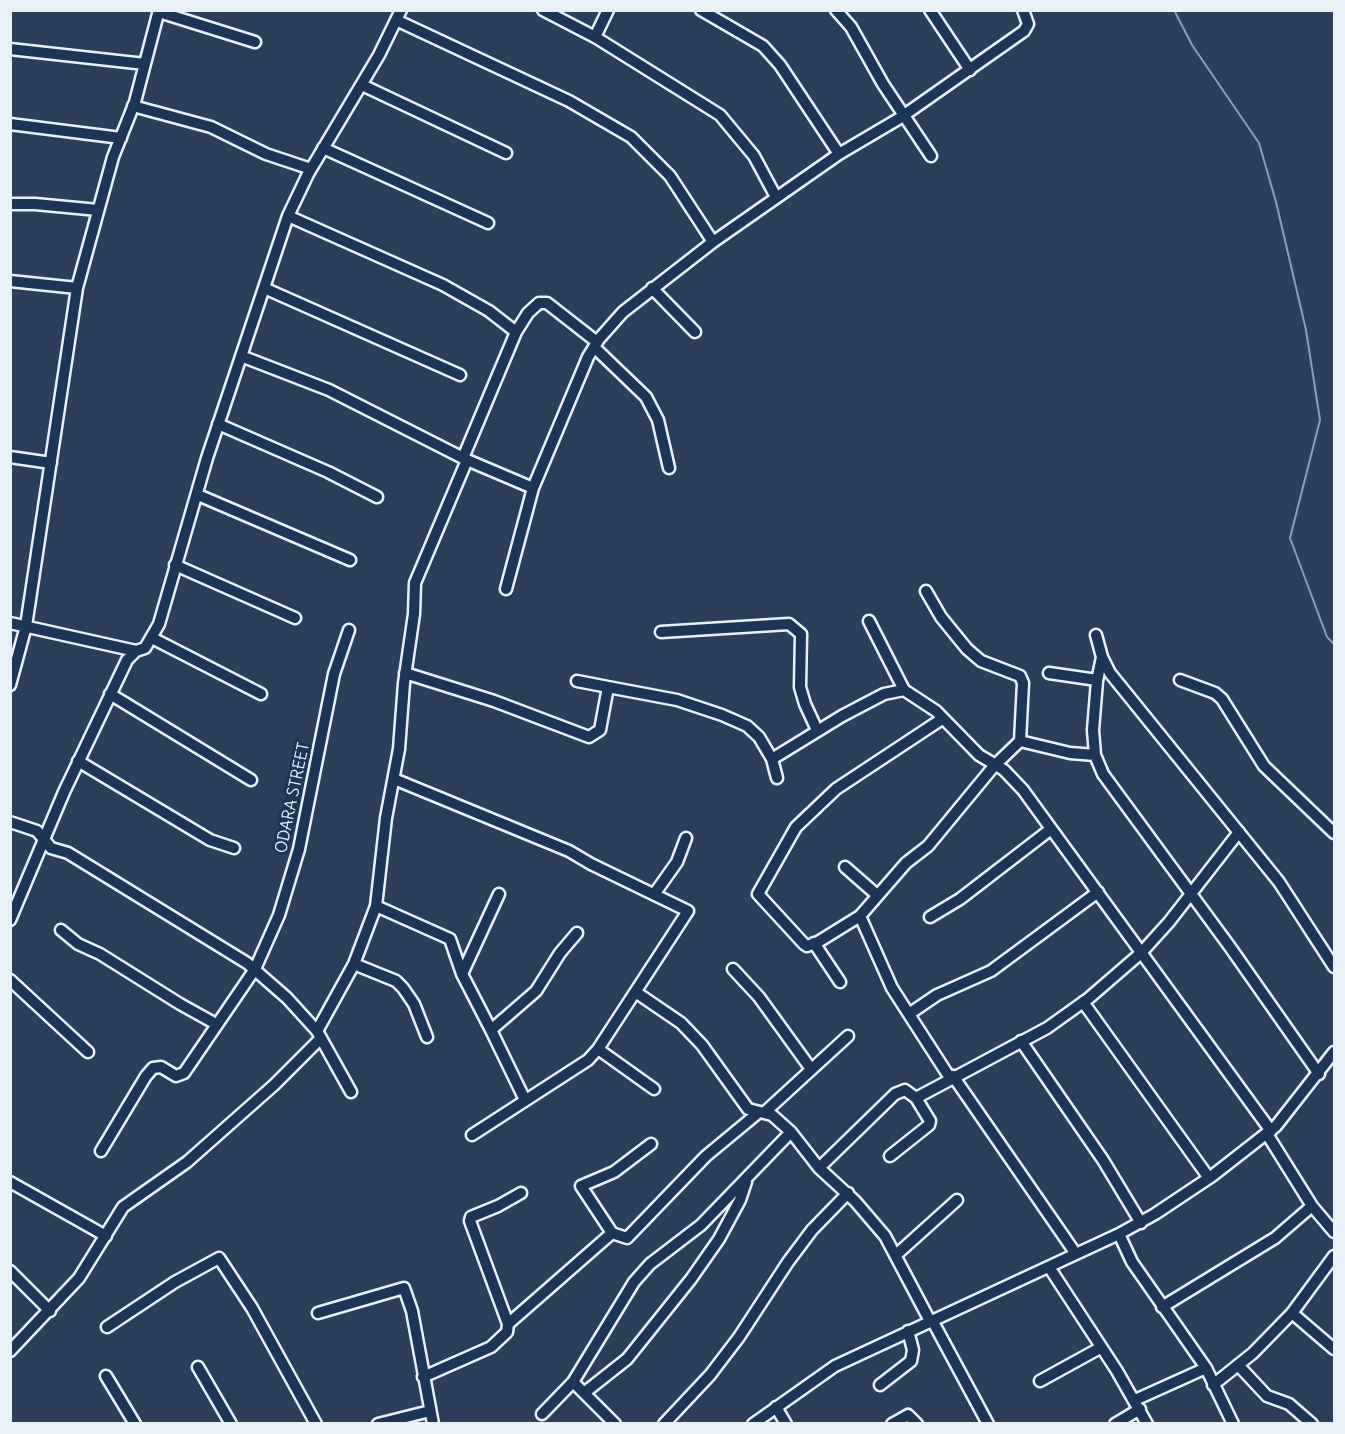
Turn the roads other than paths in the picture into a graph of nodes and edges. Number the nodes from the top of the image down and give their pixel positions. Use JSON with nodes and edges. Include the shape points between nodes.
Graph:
{"nodes":[{"id":1,"x":543,"y":10,"type":"edge"},
{"id":2,"x":608,"y":10,"type":"edge"},
{"id":3,"x":701,"y":10,"type":"edge"},
{"id":4,"x":836,"y":10,"type":"edge"},
{"id":5,"x":930,"y":10,"type":"edge"},
{"id":6,"x":1023,"y":10,"type":"edge"},
{"id":7,"x":159,"y":11,"type":"edge"},
{"id":8,"x":399,"y":15,"type":"edge"},
{"id":9,"x":595,"y":37,"type":"junction"},
{"id":10,"x":255,"y":42,"type":"dead end"},
{"id":11,"x":10,"y":49,"type":"edge"},
{"id":12,"x":145,"y":64,"type":"junction"},
{"id":13,"x":970,"y":70,"type":"junction"},
{"id":14,"x":362,"y":86,"type":"junction"},
{"id":15,"x":134,"y":106,"type":"junction"},
{"id":16,"x":903,"y":116,"type":"junction"},
{"id":17,"x":10,"y":124,"type":"edge"},
{"id":18,"x":121,"y":138,"type":"junction"},
{"id":19,"x":323,"y":148,"type":"junction"},
{"id":20,"x":506,"y":153,"type":"dead end"},
{"id":21,"x":839,"y":154,"type":"junction"},
{"id":22,"x":931,"y":156,"type":"dead end"},
{"id":23,"x":310,"y":169,"type":"junction"},
{"id":24,"x":776,"y":197,"type":"junction"},
{"id":25,"x":10,"y":204,"type":"edge"},
{"id":26,"x":98,"y":210,"type":"junction"},
{"id":27,"x":288,"y":216,"type":"junction"},
{"id":28,"x":488,"y":223,"type":"dead end"},
{"id":29,"x":713,"y":242,"type":"junction"},
{"id":30,"x":10,"y":281,"type":"edge"},
{"id":31,"x":77,"y":288,"type":"junction"},
{"id":32,"x":264,"y":288,"type":"junction"},
{"id":33,"x":652,"y":288,"type":"junction"},
{"id":34,"x":516,"y":332,"type":"junction"},
{"id":35,"x":694,"y":332,"type":"dead end"},
{"id":36,"x":596,"y":344,"type":"junction"},
{"id":37,"x":241,"y":356,"type":"junction"},
{"id":38,"x":460,"y":375,"type":"dead end"},
{"id":39,"x":218,"y":424,"type":"junction"},
{"id":40,"x":10,"y":457,"type":"edge"},
{"id":41,"x":465,"y":459,"type":"junction"},
{"id":42,"x":51,"y":463,"type":"junction"},
{"id":43,"x":669,"y":468,"type":"dead end"},
{"id":44,"x":533,"y":488,"type":"junction"},
{"id":45,"x":198,"y":495,"type":"junction"},
{"id":46,"x":377,"y":497,"type":"dead end"},
{"id":47,"x":350,"y":560,"type":"dead end"},
{"id":48,"x":175,"y":565,"type":"junction"},
{"id":49,"x":506,"y":589,"type":"dead end"},
{"id":50,"x":927,"y":591,"type":"dead end"},
{"id":51,"x":295,"y":618,"type":"dead end"},
{"id":52,"x":869,"y":621,"type":"dead end"},
{"id":53,"x":10,"y":623,"type":"edge"},
{"id":54,"x":26,"y":626,"type":"junction"},
{"id":55,"x":349,"y":630,"type":"dead end"},
{"id":56,"x":661,"y":633,"type":"dead end"},
{"id":57,"x":1096,"y":635,"type":"dead end"},
{"id":58,"x":152,"y":638,"type":"junction"},
{"id":59,"x":136,"y":651,"type":"junction"},
{"id":60,"x":1102,"y":657,"type":"junction"},
{"id":61,"x":405,"y":673,"type":"junction"},
{"id":62,"x":1049,"y":673,"type":"dead end"},
{"id":63,"x":1097,"y":680,"type":"junction"},
{"id":64,"x":1180,"y":680,"type":"dead end"},
{"id":65,"x":577,"y":681,"type":"dead end"},
{"id":66,"x":10,"y":685,"type":"edge"},
{"id":67,"x":608,"y":687,"type":"junction"},
{"id":68,"x":904,"y":690,"type":"junction"},
{"id":69,"x":110,"y":694,"type":"junction"},
{"id":70,"x":261,"y":694,"type":"dead end"},
{"id":71,"x":942,"y":719,"type":"junction"},
{"id":72,"x":817,"y":730,"type":"junction"},
{"id":73,"x":1020,"y":741,"type":"junction"},
{"id":74,"x":1095,"y":755,"type":"junction"},
{"id":75,"x":772,"y":759,"type":"junction"},
{"id":76,"x":78,"y":761,"type":"junction"},
{"id":77,"x":994,"y":766,"type":"junction"},
{"id":78,"x":777,"y":778,"type":"dead end"},
{"id":79,"x":394,"y":779,"type":"junction"},
{"id":80,"x":251,"y":780,"type":"dead end"},
{"id":81,"x":10,"y":822,"type":"edge"},
{"id":82,"x":1051,"y":829,"type":"junction"},
{"id":83,"x":1239,"y":832,"type":"junction"},
{"id":84,"x":1335,"y":833,"type":"edge"},
{"id":85,"x":686,"y":838,"type":"dead end"},
{"id":86,"x":45,"y":839,"type":"junction"},
{"id":87,"x":234,"y":848,"type":"dead end"},
{"id":88,"x":845,"y":867,"type":"dead end"},
{"id":89,"x":1098,"y":892,"type":"junction"},
{"id":90,"x":655,"y":893,"type":"junction"},
{"id":91,"x":1191,"y":893,"type":"junction"},
{"id":92,"x":499,"y":894,"type":"dead end"},
{"id":93,"x":877,"y":895,"type":"junction"},
{"id":94,"x":376,"y":906,"type":"junction"},
{"id":95,"x":860,"y":916,"type":"junction"},
{"id":96,"x":930,"y":917,"type":"dead end"},
{"id":97,"x":10,"y":920,"type":"edge"},
{"id":98,"x":61,"y":930,"type":"dead end"},
{"id":99,"x":577,"y":933,"type":"dead end"},
{"id":100,"x":814,"y":944,"type":"junction"},
{"id":101,"x":1141,"y":953,"type":"junction"},
{"id":102,"x":354,"y":963,"type":"junction"},
{"id":103,"x":1335,"y":967,"type":"edge"},
{"id":104,"x":255,"y":969,"type":"junction"},
{"id":105,"x":733,"y":969,"type":"dead end"},
{"id":106,"x":462,"y":974,"type":"junction"},
{"id":107,"x":10,"y":980,"type":"edge"},
{"id":108,"x":840,"y":982,"type":"dead end"},
{"id":109,"x":637,"y":993,"type":"junction"},
{"id":110,"x":1083,"y":1002,"type":"junction"},
{"id":111,"x":909,"y":1014,"type":"junction"},
{"id":112,"x":216,"y":1024,"type":"junction"},
{"id":113,"x":491,"y":1030,"type":"junction"},
{"id":114,"x":319,"y":1035,"type":"junction"},
{"id":115,"x":427,"y":1036,"type":"dead end"},
{"id":116,"x":848,"y":1036,"type":"dead end"},
{"id":117,"x":1021,"y":1041,"type":"junction"},
{"id":118,"x":598,"y":1049,"type":"junction"},
{"id":119,"x":88,"y":1052,"type":"dead end"},
{"id":120,"x":1335,"y":1052,"type":"edge"},
{"id":121,"x":811,"y":1070,"type":"junction"},
{"id":122,"x":1319,"y":1074,"type":"junction"},
{"id":123,"x":951,"y":1077,"type":"junction"},
{"id":124,"x":654,"y":1089,"type":"dead end"},
{"id":125,"x":351,"y":1092,"type":"dead end"},
{"id":126,"x":916,"y":1098,"type":"junction"},
{"id":127,"x":525,"y":1100,"type":"junction"},
{"id":128,"x":762,"y":1113,"type":"junction"},
{"id":129,"x":791,"y":1132,"type":"junction"},
{"id":130,"x":1269,"y":1132,"type":"junction"},
{"id":131,"x":472,"y":1135,"type":"dead end"},
{"id":132,"x":651,"y":1144,"type":"dead end"},
{"id":133,"x":101,"y":1151,"type":"dead end"},
{"id":134,"x":890,"y":1156,"type":"dead end"},
{"id":135,"x":819,"y":1168,"type":"junction"},
{"id":136,"x":1209,"y":1178,"type":"junction"},
{"id":137,"x":746,"y":1180,"type":"junction"},
{"id":138,"x":10,"y":1182,"type":"edge"},
{"id":139,"x":521,"y":1192,"type":"dead end"},
{"id":140,"x":848,"y":1193,"type":"junction"},
{"id":141,"x":957,"y":1200,"type":"dead end"},
{"id":142,"x":1312,"y":1206,"type":"junction"},
{"id":143,"x":1141,"y":1223,"type":"junction"},
{"id":144,"x":1335,"y":1232,"type":"edge"},
{"id":145,"x":612,"y":1233,"type":"junction"},
{"id":146,"x":1119,"y":1234,"type":"junction"},
{"id":147,"x":106,"y":1236,"type":"junction"},
{"id":148,"x":1076,"y":1254,"type":"junction"},
{"id":149,"x":896,"y":1255,"type":"junction"},
{"id":150,"x":1335,"y":1256,"type":"edge"},
{"id":151,"x":1049,"y":1267,"type":"junction"},
{"id":152,"x":10,"y":1271,"type":"edge"},
{"id":153,"x":1162,"y":1307,"type":"junction"},
{"id":154,"x":50,"y":1311,"type":"junction"},
{"id":155,"x":318,"y":1313,"type":"dead end"},
{"id":156,"x":1292,"y":1313,"type":"junction"},
{"id":157,"x":931,"y":1321,"type":"junction"},
{"id":158,"x":508,"y":1324,"type":"junction"},
{"id":159,"x":107,"y":1327,"type":"dead end"},
{"id":160,"x":908,"y":1331,"type":"junction"},
{"id":161,"x":1100,"y":1348,"type":"junction"},
{"id":162,"x":1335,"y":1349,"type":"edge"},
{"id":163,"x":10,"y":1351,"type":"edge"},
{"id":164,"x":198,"y":1366,"type":"dead end"},
{"id":165,"x":1239,"y":1366,"type":"junction"},
{"id":166,"x":1206,"y":1368,"type":"junction"},
{"id":167,"x":106,"y":1376,"type":"dead end"},
{"id":168,"x":423,"y":1377,"type":"junction"},
{"id":169,"x":1040,"y":1381,"type":"dead end"},
{"id":170,"x":573,"y":1382,"type":"junction"},
{"id":171,"x":880,"y":1385,"type":"dead end"},
{"id":172,"x":1213,"y":1385,"type":"junction"},
{"id":173,"x":584,"y":1393,"type":"junction"},
{"id":174,"x":1137,"y":1404,"type":"junction"},
{"id":175,"x":776,"y":1407,"type":"junction"},
{"id":176,"x":430,"y":1411,"type":"junction"},
{"id":177,"x":542,"y":1414,"type":"dead end"},
{"id":178,"x":135,"y":1424,"type":"edge"},
{"id":179,"x":231,"y":1424,"type":"edge"},
{"id":180,"x":316,"y":1424,"type":"edge"},
{"id":181,"x":378,"y":1424,"type":"edge"},
{"id":182,"x":433,"y":1424,"type":"edge"},
{"id":183,"x":615,"y":1424,"type":"edge"},
{"id":184,"x":664,"y":1424,"type":"edge"},
{"id":185,"x":753,"y":1424,"type":"edge"},
{"id":186,"x":786,"y":1424,"type":"edge"},
{"id":187,"x":892,"y":1424,"type":"edge"},
{"id":188,"x":917,"y":1424,"type":"edge"},
{"id":189,"x":988,"y":1424,"type":"edge"},
{"id":190,"x":1115,"y":1424,"type":"edge"},
{"id":191,"x":1147,"y":1424,"type":"edge"},
{"id":192,"x":1233,"y":1424,"type":"edge"},
{"id":193,"x":1312,"y":1424,"type":"edge"}],
"edges":[{"from":1,"to":9,"type":"street"},
{"from":2,"to":9,"type":"street"},
{"from":3,"to":21,"type":"street","via":[[763,46]]},
{"from":4,"to":16,"type":"street","via":[[851,27]]},
{"from":5,"to":13,"type":"street"},
{"from":6,"to":13,"type":"street","via":[[1028,24],[1024,31]]},
{"from":7,"to":10,"type":"street"},
{"from":7,"to":12,"type":"street"},
{"from":8,"to":14,"type":"street"},
{"from":8,"to":29,"type":"street","via":[[569,101],[631,137],[670,176]]},
{"from":9,"to":24,"type":"street","via":[[720,115],[747,146]]},
{"from":11,"to":12,"type":"street"},
{"from":12,"to":15,"type":"street"},
{"from":13,"to":16,"type":"street"},
{"from":14,"to":19,"type":"street"},
{"from":14,"to":20,"type":"street"},
{"from":15,"to":18,"type":"street"},
{"from":15,"to":23,"type":"street","via":[[212,127],[266,154]]},
{"from":16,"to":21,"type":"street"},
{"from":16,"to":22,"type":"street"},
{"from":17,"to":18,"type":"street"},
{"from":18,"to":26,"type":"street"},
{"from":19,"to":23,"type":"street"},
{"from":19,"to":28,"type":"street"},
{"from":21,"to":24,"type":"street"},
{"from":23,"to":27,"type":"street"},
{"from":24,"to":29,"type":"street"},
{"from":25,"to":26,"type":"street"},
{"from":26,"to":31,"type":"street"},
{"from":27,"to":32,"type":"street"},
{"from":27,"to":34,"type":"street","via":[[443,285],[489,311]]},
{"from":29,"to":33,"type":"street"},
{"from":30,"to":31,"type":"street"},
{"from":31,"to":42,"type":"street"},
{"from":32,"to":37,"type":"street"},
{"from":32,"to":38,"type":"street"},
{"from":33,"to":35,"type":"street"},
{"from":33,"to":36,"type":"street","via":[[623,312]]},
{"from":34,"to":36,"type":"street","via":[[538,303],[547,303]]},
{"from":34,"to":41,"type":"street"},
{"from":36,"to":43,"type":"street","via":[[646,397],[658,420]]},
{"from":36,"to":44,"type":"street"},
{"from":37,"to":39,"type":"street"},
{"from":37,"to":41,"type":"street","via":[[329,390]]},
{"from":39,"to":45,"type":"street"},
{"from":39,"to":46,"type":"street"},
{"from":40,"to":42,"type":"street"},
{"from":41,"to":44,"type":"street"},
{"from":41,"to":61,"type":"street","via":[[415,583]]},
{"from":42,"to":54,"type":"street"},
{"from":44,"to":49,"type":"street"},
{"from":45,"to":47,"type":"street"},
{"from":45,"to":48,"type":"street"},
{"from":48,"to":51,"type":"street"},
{"from":48,"to":58,"type":"street"},
{"from":50,"to":73,"type":"street","via":[[941,617],[981,661],[1020,676]]},
{"from":52,"to":68,"type":"street"},
{"from":53,"to":54,"type":"street"},
{"from":54,"to":59,"type":"street"},
{"from":54,"to":66,"type":"street"},
{"from":55,"to":104,"type":"street","name":"ODARA STREET","via":[[334,674],[299,849],[279,915]]},
{"from":56,"to":72,"type":"street","via":[[789,624],[801,634],[800,687]]},
{"from":57,"to":60,"type":"street"},
{"from":58,"to":59,"type":"street","via":[[145,648]]},
{"from":58,"to":70,"type":"street"},
{"from":59,"to":69,"type":"street","via":[[127,660]]},
{"from":60,"to":63,"type":"street"},
{"from":60,"to":83,"type":"street","via":[[1123,689]]},
{"from":61,"to":67,"type":"street","via":[[589,737],[600,730]]},
{"from":61,"to":79,"type":"street"},
{"from":62,"to":63,"type":"street"},
{"from":63,"to":74,"type":"street"},
{"from":64,"to":84,"type":"street","via":[[1206,688],[1222,699],[1264,766]]},
{"from":65,"to":67,"type":"street"},
{"from":67,"to":75,"type":"street","via":[[677,700],[722,715],[747,726]]},
{"from":68,"to":71,"type":"street"},
{"from":68,"to":72,"type":"street","via":[[884,694]]},
{"from":69,"to":76,"type":"street"},
{"from":69,"to":80,"type":"street"},
{"from":71,"to":77,"type":"street"},
{"from":71,"to":100,"type":"street","via":[[836,789],[796,827],[762,884],[762,901],[804,944]]},
{"from":72,"to":75,"type":"street"},
{"from":73,"to":74,"type":"street"},
{"from":73,"to":77,"type":"street"},
{"from":74,"to":91,"type":"street","via":[[1103,774]]},
{"from":75,"to":78,"type":"street"},
{"from":76,"to":86,"type":"street"},
{"from":76,"to":87,"type":"street","via":[[210,840]]},
{"from":77,"to":82,"type":"street","via":[[1004,770],[1023,790]]},
{"from":77,"to":93,"type":"street","via":[[928,846]]},
{"from":79,"to":90,"type":"street","via":[[569,851]]},
{"from":79,"to":94,"type":"street"},
{"from":81,"to":86,"type":"street","via":[[37,831]]},
{"from":82,"to":89,"type":"street"},
{"from":82,"to":96,"type":"street","via":[[960,899]]},
{"from":83,"to":91,"type":"street"},
{"from":83,"to":103,"type":"street"},
{"from":85,"to":90,"type":"street","via":[[677,862]]},
{"from":86,"to":97,"type":"street"},
{"from":86,"to":104,"type":"street","via":[[51,848],[68,853],[182,920]]},
{"from":88,"to":93,"type":"street"},
{"from":89,"to":101,"type":"street"},
{"from":89,"to":111,"type":"street","via":[[991,971],[946,991]]},
{"from":90,"to":109,"type":"street","via":[[688,911]]},
{"from":91,"to":101,"type":"street"},
{"from":91,"to":122,"type":"street"},
{"from":92,"to":106,"type":"street"},
{"from":93,"to":95,"type":"street"},
{"from":94,"to":102,"type":"street"},
{"from":94,"to":106,"type":"street","via":[[450,939]]},
{"from":95,"to":100,"type":"street"},
{"from":95,"to":111,"type":"street","via":[[892,988]]},
{"from":98,"to":112,"type":"street","via":[[78,944]]},
{"from":99,"to":113,"type":"street","via":[[536,991]]},
{"from":100,"to":108,"type":"street"},
{"from":101,"to":110,"type":"street"},
{"from":101,"to":130,"type":"street"},
{"from":102,"to":114,"type":"street"},
{"from":102,"to":115,"type":"street","via":[[396,981],[414,1004]]},
{"from":104,"to":112,"type":"street","name":"ODARA STREET"},
{"from":104,"to":114,"type":"street"},
{"from":105,"to":121,"type":"street","via":[[759,997]]},
{"from":106,"to":113,"type":"street"},
{"from":107,"to":119,"type":"street"},
{"from":109,"to":118,"type":"street"},
{"from":109,"to":128,"type":"street","via":[[681,1023],[702,1045],[748,1109]]},
{"from":110,"to":117,"type":"street"},
{"from":110,"to":136,"type":"street"},
{"from":111,"to":123,"type":"street"},
{"from":112,"to":133,"type":"street","name":"ODARA STREET","via":[[184,1072],[176,1076],[161,1067],[153,1068]]},
{"from":113,"to":127,"type":"street"},
{"from":114,"to":125,"type":"street"},
{"from":114,"to":147,"type":"street","via":[[274,1085],[187,1162],[123,1207]]},
{"from":116,"to":121,"type":"street"},
{"from":117,"to":123,"type":"street"},
{"from":117,"to":143,"type":"street"},
{"from":118,"to":124,"type":"street"},
{"from":118,"to":127,"type":"street","via":[[588,1060]]},
{"from":120,"to":122,"type":"street"},
{"from":121,"to":128,"type":"street"},
{"from":122,"to":130,"type":"street"},
{"from":123,"to":126,"type":"street"},
{"from":123,"to":148,"type":"street"},
{"from":126,"to":134,"type":"street","via":[[929,1125]]},
{"from":126,"to":135,"type":"street","via":[[905,1090],[895,1094]]},
{"from":127,"to":131,"type":"street"},
{"from":128,"to":129,"type":"street","via":[[772,1115]]},
{"from":128,"to":145,"type":"street","via":[[706,1156],[627,1238]]},
{"from":129,"to":135,"type":"street"},
{"from":129,"to":137,"type":"street"},
{"from":130,"to":136,"type":"street"},
{"from":130,"to":142,"type":"street"},
{"from":132,"to":145,"type":"street","via":[[614,1172],[581,1186]]},
{"from":135,"to":140,"type":"street"},
{"from":136,"to":143,"type":"street"},
{"from":137,"to":170,"type":"street","via":[[701,1225],[642,1273]]},
{"from":137,"to":173,"type":"street","via":[[719,1239],[691,1279],[627,1359]]},
{"from":138,"to":147,"type":"street"},
{"from":139,"to":158,"type":"street","via":[[470,1221]]},
{"from":140,"to":149,"type":"street"},
{"from":140,"to":184,"type":"street","via":[[812,1230],[710,1376]]},
{"from":141,"to":149,"type":"street"},
{"from":142,"to":144,"type":"street"},
{"from":142,"to":153,"type":"street","via":[[1275,1238]]},
{"from":143,"to":146,"type":"street"},
{"from":145,"to":158,"type":"street"},
{"from":146,"to":148,"type":"street"},
{"from":146,"to":153,"type":"street","via":[[1131,1262]]},
{"from":147,"to":154,"type":"street","via":[[80,1278]]},
{"from":148,"to":151,"type":"street"},
{"from":149,"to":157,"type":"street"},
{"from":150,"to":156,"type":"street"},
{"from":151,"to":157,"type":"street"},
{"from":151,"to":161,"type":"street"},
{"from":152,"to":154,"type":"street"},
{"from":153,"to":166,"type":"street"},
{"from":154,"to":163,"type":"street"},
{"from":155,"to":168,"type":"street","via":[[404,1288],[412,1311]]},
{"from":156,"to":162,"type":"street"},
{"from":156,"to":165,"type":"street"},
{"from":157,"to":160,"type":"street"},
{"from":157,"to":189,"type":"street"},
{"from":158,"to":168,"type":"street","via":[[507,1332],[491,1347]]},
{"from":159,"to":180,"type":"street","via":[[219,1258],[256,1315]]},
{"from":160,"to":171,"type":"street","via":[[913,1350],[911,1361]]},
{"from":160,"to":175,"type":"street","via":[[835,1366]]},
{"from":161,"to":169,"type":"street"},
{"from":161,"to":174,"type":"street"},
{"from":164,"to":179,"type":"street"},
{"from":165,"to":172,"type":"street"},
{"from":165,"to":193,"type":"street","via":[[1267,1396],[1288,1404]]},
{"from":166,"to":172,"type":"street"},
{"from":166,"to":174,"type":"street"},
{"from":167,"to":178,"type":"street"},
{"from":168,"to":176,"type":"street"},
{"from":170,"to":173,"type":"street"},
{"from":170,"to":177,"type":"street"},
{"from":172,"to":192,"type":"street"},
{"from":173,"to":183,"type":"street"},
{"from":174,"to":190,"type":"street"},
{"from":174,"to":191,"type":"street"},
{"from":175,"to":185,"type":"street"},
{"from":175,"to":186,"type":"street"},
{"from":176,"to":181,"type":"street"},
{"from":176,"to":182,"type":"street"},
{"from":187,"to":188,"type":"street","via":[[908,1414]]}]}
